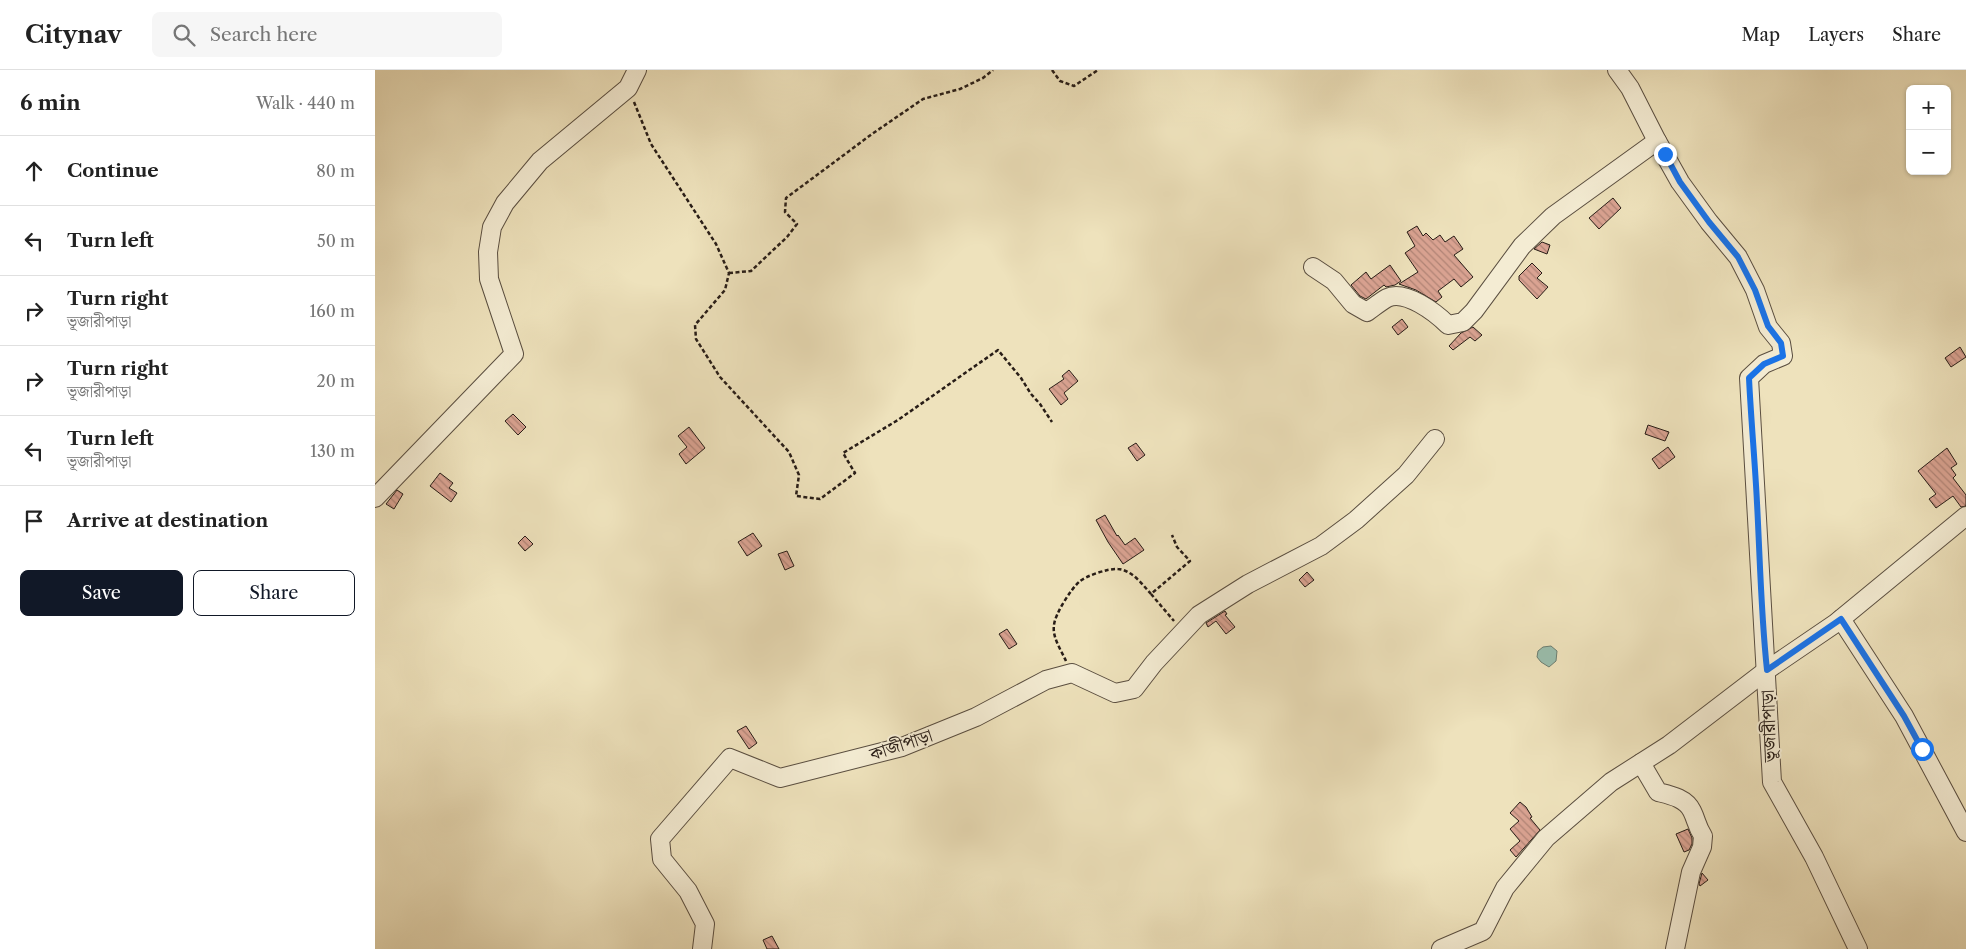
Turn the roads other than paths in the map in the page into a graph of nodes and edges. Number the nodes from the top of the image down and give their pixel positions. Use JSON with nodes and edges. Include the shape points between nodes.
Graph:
{"nodes":[{"id":1,"x":637,"y":70,"type":"edge"},
{"id":2,"x":1617,"y":70,"type":"edge"},
{"id":3,"x":1657,"y":141,"type":"junction"},
{"id":4,"x":1313,"y":267,"type":"dead end"},
{"id":5,"x":1435,"y":439,"type":"dead end"},
{"id":6,"x":375,"y":498,"type":"edge"},
{"id":7,"x":1966,"y":516,"type":"edge"},
{"id":8,"x":1841,"y":619,"type":"junction"},
{"id":9,"x":1767,"y":670,"type":"junction"},
{"id":10,"x":1641,"y":763,"type":"junction"},
{"id":11,"x":1966,"y":832,"type":"edge"},
{"id":12,"x":702,"y":949,"type":"edge"},
{"id":13,"x":1441,"y":949,"type":"edge"},
{"id":14,"x":1675,"y":949,"type":"edge"},
{"id":15,"x":1858,"y":949,"type":"edge"}],
"edges":[{"from":1,"to":6,"type":"street","via":[[628,88],[540,161],[505,204],[493,227],[487,252],[489,279],[514,354]]},
{"from":2,"to":3,"type":"street","name":"ভূজারীপাড়া"},
{"from":3,"to":4,"type":"street","via":[[1553,216],[1522,246],[1493,288],[1463,322],[1448,325],[1436,313],[1403,296],[1388,297],[1367,312],[1353,304],[1334,281]]},
{"from":3,"to":9,"type":"street","name":"ভূজারীপাড়া","via":[[1680,182],[1738,257],[1768,326],[1781,343],[1783,356],[1764,364],[1749,378]]},
{"from":5,"to":12,"type":"street","name":"কাজীপাড়া","via":[[1406,475],[1356,520],[1321,546],[1248,584],[1199,615],[1134,689],[1115,693],[1072,673],[1046,680],[976,717],[902,747],[780,778],[730,758],[660,839],[662,859],[688,891],[705,924]]},
{"from":7,"to":8,"type":"street"},
{"from":8,"to":9,"type":"street"},
{"from":8,"to":11,"type":"street","via":[[1904,716]]},
{"from":9,"to":10,"type":"street"},
{"from":9,"to":15,"type":"street","name":"ভূজারীপাড়া","via":[[1771,782],[1814,857]]},
{"from":10,"to":13,"type":"street","via":[[1611,782],[1546,838],[1505,888],[1483,931]]},
{"from":10,"to":14,"type":"street","via":[[1658,792],[1676,796],[1692,809],[1703,836],[1702,847],[1691,872]]}]}
